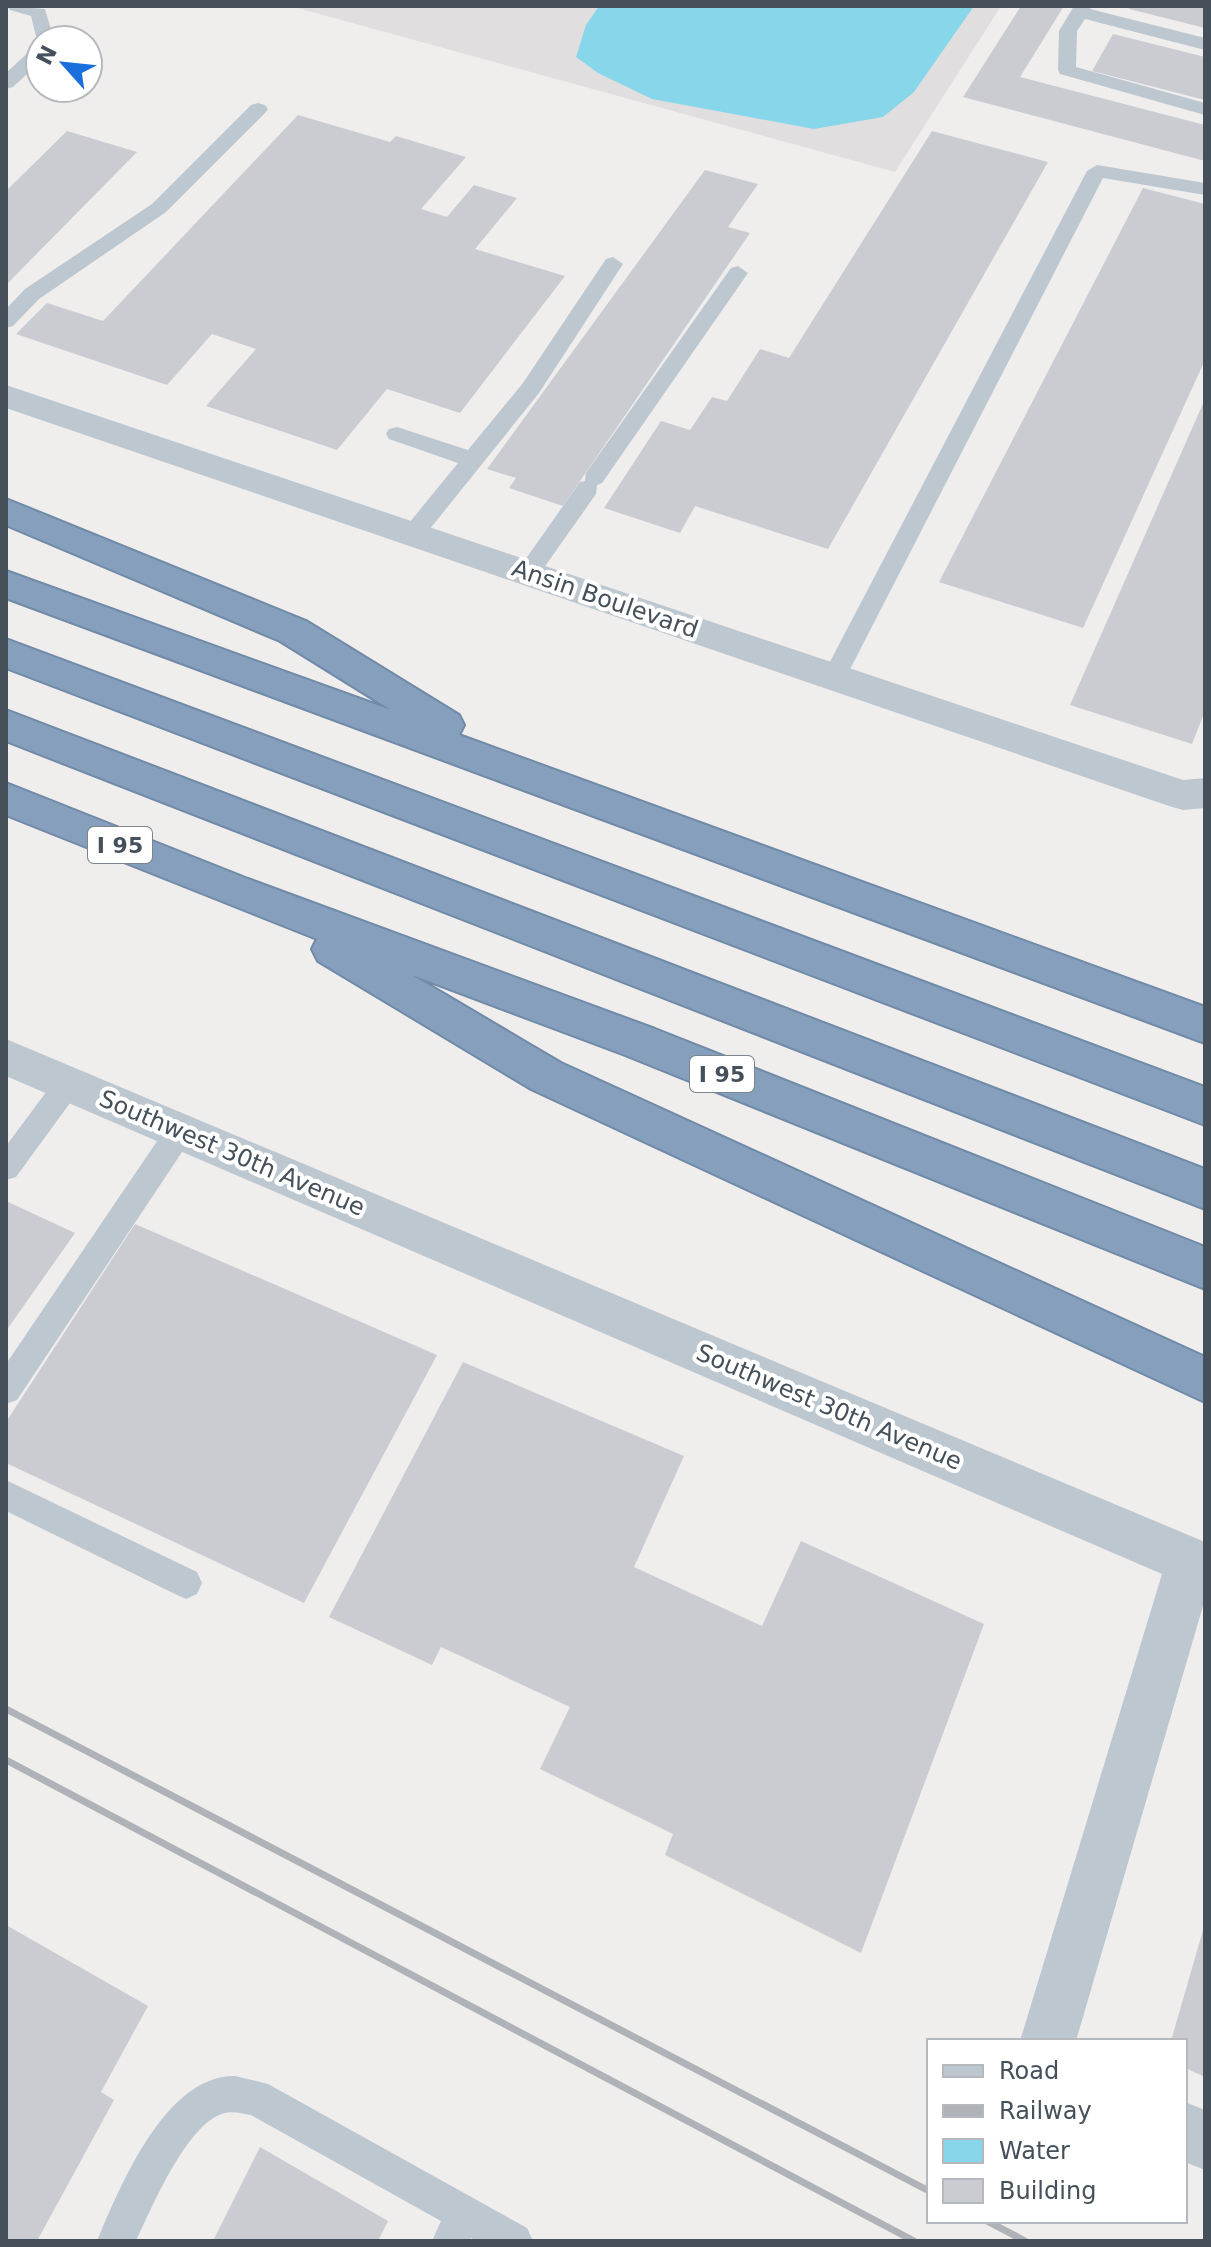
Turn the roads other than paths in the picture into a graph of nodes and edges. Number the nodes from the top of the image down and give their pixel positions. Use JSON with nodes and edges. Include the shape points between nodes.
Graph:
{"nodes":[{"id":1,"x":16,"y":6,"type":"edge"},
{"id":2,"x":1081,"y":9,"type":"edge"},
{"id":3,"x":41,"y":24,"type":"edge"},
{"id":4,"x":1205,"y":44,"type":"edge"},
{"id":5,"x":24,"y":67,"type":"edge"},
{"id":6,"x":6,"y":83,"type":"edge"},
{"id":7,"x":258,"y":109,"type":"dead end"},
{"id":8,"x":1205,"y":109,"type":"edge"},
{"id":9,"x":1205,"y":189,"type":"edge"},
{"id":10,"x":613,"y":264,"type":"dead end"},
{"id":11,"x":738,"y":273,"type":"dead end"},
{"id":12,"x":6,"y":321,"type":"edge"},
{"id":13,"x":6,"y":396,"type":"edge"},
{"id":14,"x":397,"y":434,"type":"dead end"},
{"id":15,"x":473,"y":460,"type":"junction"},
{"id":16,"x":6,"y":511,"type":"edge"},
{"id":17,"x":413,"y":534,"type":"junction"},
{"id":18,"x":528,"y":573,"type":"junction"},
{"id":19,"x":6,"y":584,"type":"edge"},
{"id":20,"x":6,"y":653,"type":"edge"},
{"id":21,"x":834,"y":677,"type":"junction"},
{"id":22,"x":6,"y":725,"type":"edge"},
{"id":23,"x":529,"y":776,"type":"junction"},
{"id":24,"x":1205,"y":793,"type":"edge"},
{"id":25,"x":6,"y":798,"type":"edge"},
{"id":26,"x":234,"y":891,"type":"junction"},
{"id":27,"x":1205,"y":1025,"type":"edge"},
{"id":28,"x":6,"y":1057,"type":"edge"},
{"id":29,"x":68,"y":1084,"type":"junction"},
{"id":30,"x":1205,"y":1106,"type":"edge"},
{"id":31,"x":180,"y":1131,"type":"junction"},
{"id":32,"x":6,"y":1168,"type":"edge"},
{"id":33,"x":1205,"y":1189,"type":"edge"},
{"id":34,"x":1205,"y":1268,"type":"edge"},
{"id":35,"x":1205,"y":1380,"type":"edge"},
{"id":36,"x":6,"y":1390,"type":"edge"},
{"id":37,"x":6,"y":1495,"type":"edge"},
{"id":38,"x":186,"y":1583,"type":"dead end"},
{"id":39,"x":1049,"y":2039,"type":"edge"},
{"id":40,"x":1187,"y":2132,"type":"edge"},
{"id":41,"x":1205,"y":2141,"type":"edge"},
{"id":42,"x":457,"y":2227,"type":"edge"},
{"id":43,"x":116,"y":2241,"type":"edge"},
{"id":44,"x":514,"y":2241,"type":"edge"}],
"edges":[{"from":1,"to":3,"type":"lane","via":[[39,13]]},
{"from":2,"to":4,"type":"lane"},
{"from":2,"to":8,"type":"lane","via":[[1068,31],[1067,70]]},
{"from":5,"to":6,"type":"lane"},
{"from":7,"to":12,"type":"lane","via":[[159,208],[32,294]]},
{"from":9,"to":21,"type":"lane","via":[[1097,171]]},
{"from":10,"to":15,"type":"lane","via":[[531,388]]},
{"from":11,"to":18,"type":"lane"},
{"from":13,"to":17,"type":"street","name":"Ansin Boulevard"},
{"from":14,"to":15,"type":"lane"},
{"from":15,"to":17,"type":"lane"},
{"from":16,"to":23,"type":"highway","via":[[293,631]]},
{"from":17,"to":18,"type":"street","name":"Ansin Boulevard"},
{"from":18,"to":21,"type":"street","name":"Ansin Boulevard"},
{"from":19,"to":23,"type":"highway"},
{"from":20,"to":30,"type":"highway"},
{"from":21,"to":24,"type":"street","name":"Ansin Boulevard","via":[[1183,795]]},
{"from":22,"to":33,"type":"highway"},
{"from":23,"to":27,"type":"highway"},
{"from":25,"to":26,"type":"highway","number":"I 95"},
{"from":26,"to":34,"type":"highway","number":"I 95","via":[[640,1042]]},
{"from":26,"to":35,"type":"highway","via":[[546,1076]]},
{"from":28,"to":29,"type":"street","name":"Southwest 30th Avenue"},
{"from":29,"to":31,"type":"street","name":"Southwest 30th Avenue"},
{"from":29,"to":32,"type":"lane"},
{"from":31,"to":36,"type":"lane"},
{"from":31,"to":39,"type":"street","name":"Southwest 30th Avenue","via":[[1191,1561]]},
{"from":37,"to":38,"type":"lane"},
{"from":40,"to":41,"type":"street"},
{"from":42,"to":43,"type":"lane","via":[[255,2097],[225,2095],[198,2106],[174,2131]]},
{"from":42,"to":44,"type":"lane"}]}
